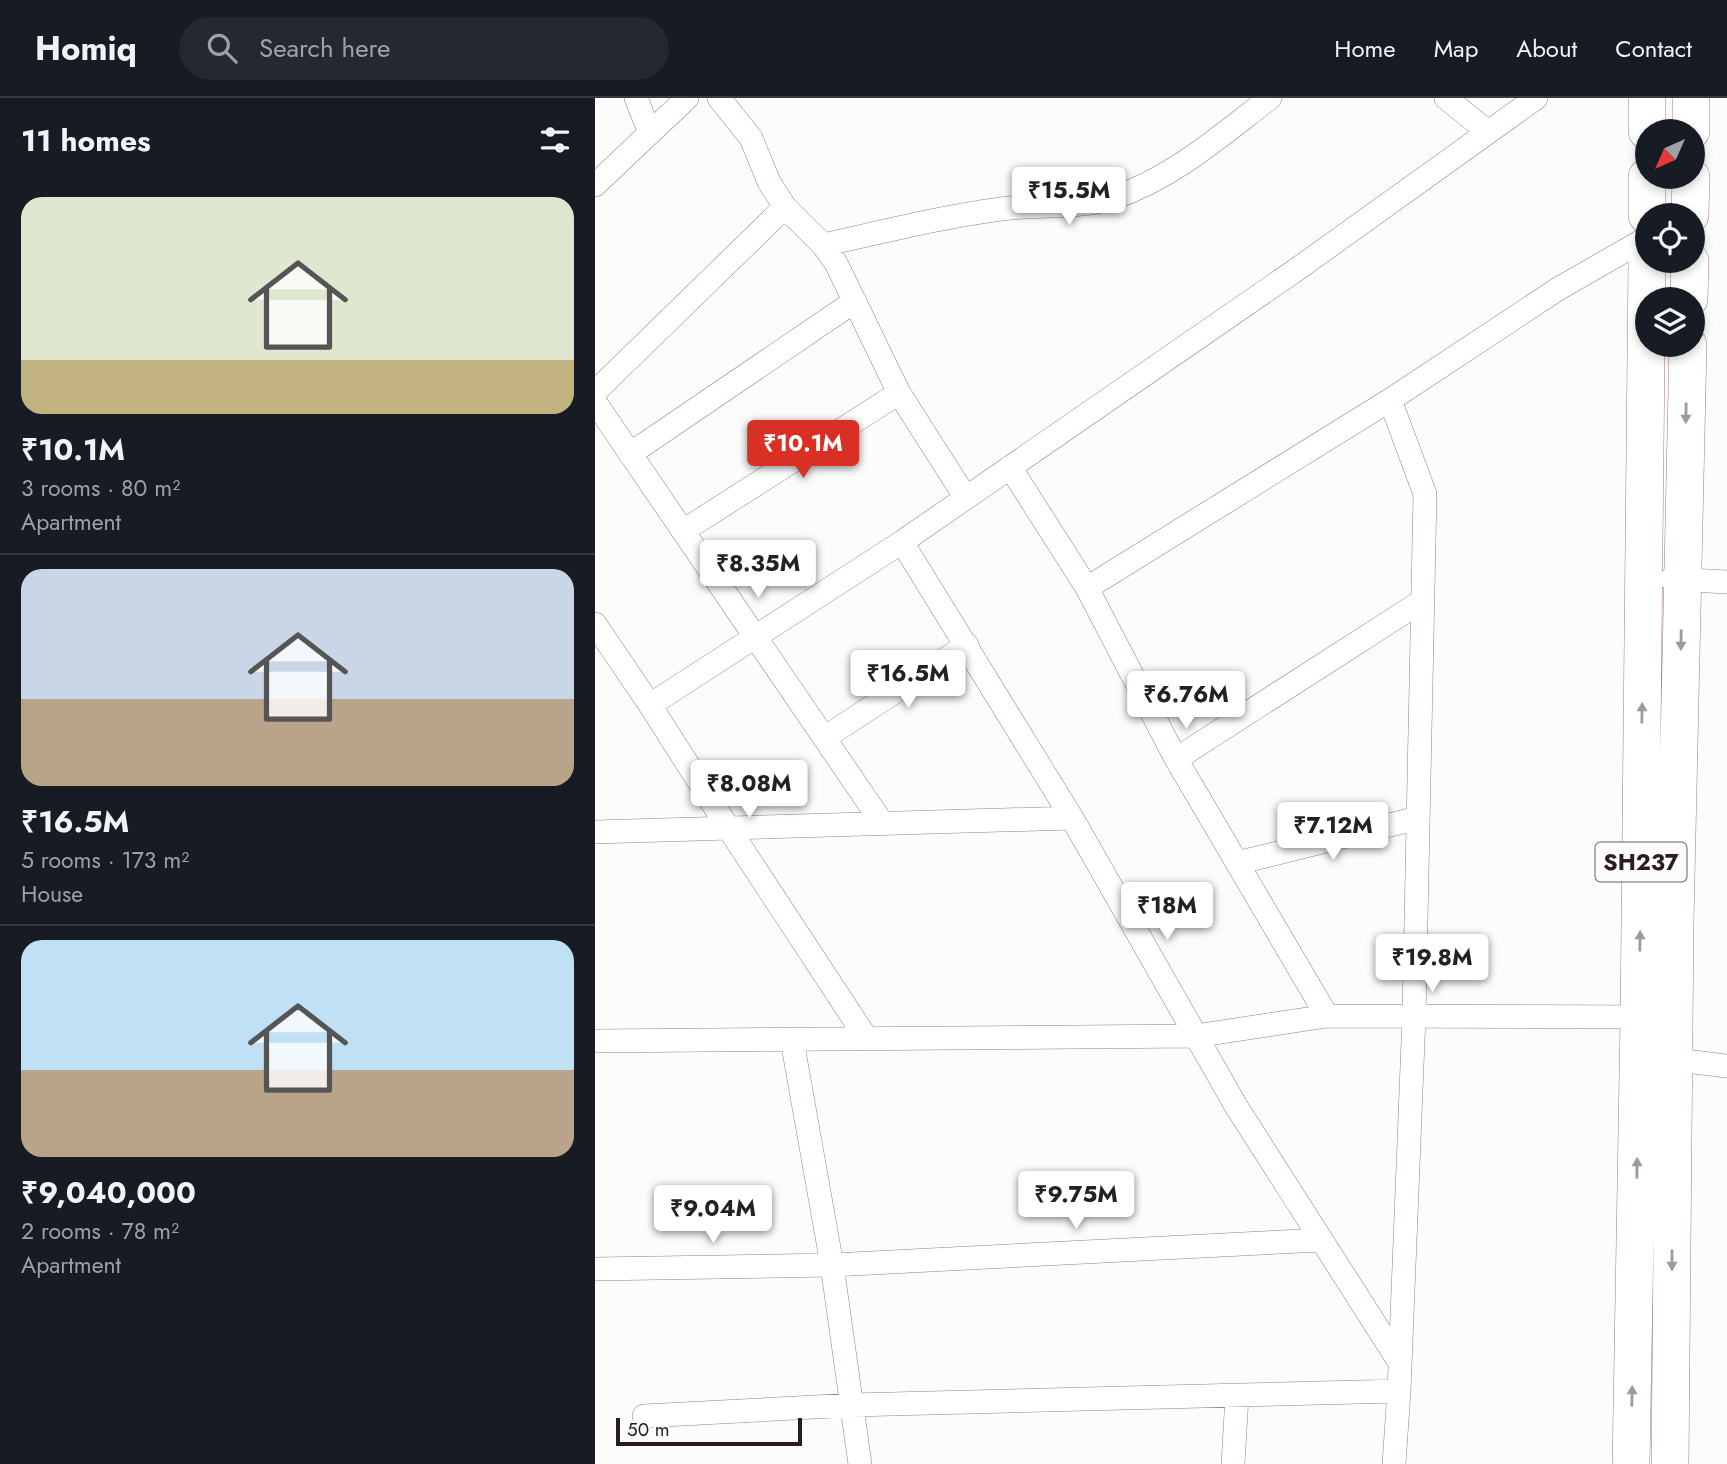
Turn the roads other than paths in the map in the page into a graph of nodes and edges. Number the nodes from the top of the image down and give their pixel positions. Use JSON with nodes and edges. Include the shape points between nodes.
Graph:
{"nodes":[{"id":1,"x":636,"y":98,"type":"edge"},
{"id":2,"x":687,"y":98,"type":"edge"},
{"id":3,"x":719,"y":98,"type":"edge"},
{"id":4,"x":1270,"y":98,"type":"edge"},
{"id":5,"x":1446,"y":98,"type":"edge"},
{"id":6,"x":1536,"y":98,"type":"edge"},
{"id":7,"x":1647,"y":98,"type":"edge"},
{"id":8,"x":1691,"y":98,"type":"edge"},
{"id":9,"x":1647,"y":119,"type":"edge"},
{"id":10,"x":1691,"y":119,"type":"edge"},
{"id":11,"x":1488,"y":132,"type":"junction"},
{"id":12,"x":650,"y":133,"type":"junction"},
{"id":13,"x":595,"y":185,"type":"edge"},
{"id":14,"x":785,"y":207,"type":"junction"},
{"id":15,"x":823,"y":245,"type":"junction"},
{"id":16,"x":1635,"y":245,"type":"edge"},
{"id":17,"x":1647,"y":273,"type":"edge"},
{"id":18,"x":855,"y":301,"type":"junction"},
{"id":19,"x":1688,"y":357,"type":"edge"},
{"id":20,"x":595,"y":392,"type":"edge"},
{"id":21,"x":899,"y":393,"type":"junction"},
{"id":22,"x":1390,"y":400,"type":"junction"},
{"id":23,"x":595,"y":402,"type":"edge"},
{"id":24,"x":630,"y":454,"type":"junction"},
{"id":25,"x":1010,"y":467,"type":"junction"},
{"id":26,"x":966,"y":498,"type":"junction"},
{"id":27,"x":683,"y":531,"type":"junction"},
{"id":28,"x":902,"y":542,"type":"junction"},
{"id":29,"x":1644,"y":577,"type":"junction"},
{"id":30,"x":1683,"y":580,"type":"junction"},
{"id":31,"x":1727,"y":582,"type":"edge"},
{"id":32,"x":1087,"y":588,"type":"junction"},
{"id":33,"x":1422,"y":601,"type":"junction"},
{"id":34,"x":595,"y":624,"type":"edge"},
{"id":35,"x":756,"y":636,"type":"junction"},
{"id":36,"x":967,"y":645,"type":"junction"},
{"id":37,"x":650,"y":705,"type":"junction"},
{"id":38,"x":824,"y":738,"type":"junction"},
{"id":39,"x":1175,"y":759,"type":"junction"},
{"id":40,"x":1072,"y":818,"type":"junction"},
{"id":41,"x":1418,"y":818,"type":"junction"},
{"id":42,"x":883,"y":824,"type":"junction"},
{"id":43,"x":729,"y":829,"type":"junction"},
{"id":44,"x":595,"y":832,"type":"edge"},
{"id":45,"x":1237,"y":863,"type":"junction"},
{"id":46,"x":1327,"y":1016,"type":"junction"},
{"id":47,"x":1414,"y":1016,"type":"junction"},
{"id":48,"x":1657,"y":1017,"type":"junction"},
{"id":49,"x":1195,"y":1036,"type":"junction"},
{"id":50,"x":867,"y":1039,"type":"junction"},
{"id":51,"x":792,"y":1040,"type":"junction"},
{"id":52,"x":595,"y":1041,"type":"edge"},
{"id":53,"x":1656,"y":1058,"type":"junction"},
{"id":54,"x":1727,"y":1066,"type":"edge"},
{"id":55,"x":1321,"y":1240,"type":"junction"},
{"id":56,"x":832,"y":1265,"type":"junction"},
{"id":57,"x":595,"y":1269,"type":"edge"},
{"id":58,"x":1400,"y":1363,"type":"junction"},
{"id":59,"x":1399,"y":1391,"type":"junction"},
{"id":60,"x":1237,"y":1396,"type":"junction"},
{"id":61,"x":852,"y":1405,"type":"junction"},
{"id":62,"x":644,"y":1416,"type":"dead end"},
{"id":63,"x":860,"y":1464,"type":"edge"},
{"id":64,"x":1233,"y":1464,"type":"edge"},
{"id":65,"x":1394,"y":1464,"type":"edge"},
{"id":66,"x":1631,"y":1464,"type":"edge"},
{"id":67,"x":1671,"y":1464,"type":"edge"}],
"edges":[{"from":1,"to":12,"type":"street"},
{"from":2,"to":12,"type":"street"},
{"from":3,"to":14,"type":"street","via":[[751,138]]},
{"from":4,"to":15,"type":"street","via":[[1183,166],[1111,198],[972,213]]},
{"from":5,"to":11,"type":"street"},
{"from":6,"to":11,"type":"street"},
{"from":7,"to":9,"type":"main road"},
{"from":8,"to":10,"type":"main road"},
{"from":11,"to":25,"type":"street"},
{"from":12,"to":13,"type":"street"},
{"from":14,"to":15,"type":"street"},
{"from":14,"to":20,"type":"street"},
{"from":15,"to":18,"type":"street"},
{"from":16,"to":22,"type":"street","via":[[1558,289]]},
{"from":17,"to":29,"type":"main road","number":"SH237"},
{"from":18,"to":21,"type":"street"},
{"from":18,"to":24,"type":"street"},
{"from":19,"to":30,"type":"main road","number":"SH237","one_way":true},
{"from":21,"to":26,"type":"street"},
{"from":21,"to":27,"type":"street"},
{"from":22,"to":32,"type":"street"},
{"from":22,"to":33,"type":"street","via":[[1425,494]]},
{"from":23,"to":24,"type":"street"},
{"from":24,"to":27,"type":"street"},
{"from":25,"to":26,"type":"street"},
{"from":25,"to":32,"type":"street"},
{"from":26,"to":28,"type":"street"},
{"from":27,"to":35,"type":"street"},
{"from":28,"to":35,"type":"street"},
{"from":28,"to":36,"type":"street"},
{"from":29,"to":30,"type":"street"},
{"from":48,"to":29,"type":"main road","number":"SH237","one_way":true},
{"from":30,"to":31,"type":"street"},
{"from":30,"to":48,"type":"main road","number":"SH237","one_way":true},
{"from":32,"to":39,"type":"street"},
{"from":33,"to":39,"type":"street"},
{"from":33,"to":41,"type":"street"},
{"from":34,"to":37,"type":"street"},
{"from":35,"to":37,"type":"street"},
{"from":35,"to":38,"type":"street"},
{"from":36,"to":38,"type":"street"},
{"from":36,"to":40,"type":"street"},
{"from":37,"to":43,"type":"street"},
{"from":38,"to":42,"type":"street"},
{"from":39,"to":45,"type":"street"},
{"from":40,"to":42,"type":"street"},
{"from":40,"to":49,"type":"street"},
{"from":41,"to":45,"type":"street"},
{"from":41,"to":47,"type":"street"},
{"from":42,"to":43,"type":"street"},
{"from":43,"to":44,"type":"street"},
{"from":43,"to":50,"type":"street"},
{"from":45,"to":46,"type":"street"},
{"from":46,"to":47,"type":"street"},
{"from":46,"to":49,"type":"street"},
{"from":47,"to":48,"type":"street"},
{"from":47,"to":58,"type":"street"},
{"from":48,"to":53,"type":"main road","number":"SH237"},
{"from":49,"to":50,"type":"street"},
{"from":49,"to":55,"type":"street"},
{"from":50,"to":51,"type":"street"},
{"from":51,"to":52,"type":"street"},
{"from":51,"to":56,"type":"street"},
{"from":53,"to":54,"type":"street"},
{"from":66,"to":53,"type":"main road","number":"SH237","one_way":true},
{"from":53,"to":67,"type":"main road","number":"SH237","one_way":true},
{"from":55,"to":56,"type":"street"},
{"from":55,"to":58,"type":"street"},
{"from":56,"to":57,"type":"street"},
{"from":56,"to":61,"type":"street"},
{"from":58,"to":59,"type":"street"},
{"from":59,"to":60,"type":"street"},
{"from":59,"to":65,"type":"street"},
{"from":60,"to":61,"type":"street"},
{"from":60,"to":64,"type":"street"},
{"from":61,"to":62,"type":"street"},
{"from":61,"to":63,"type":"street"}]}
